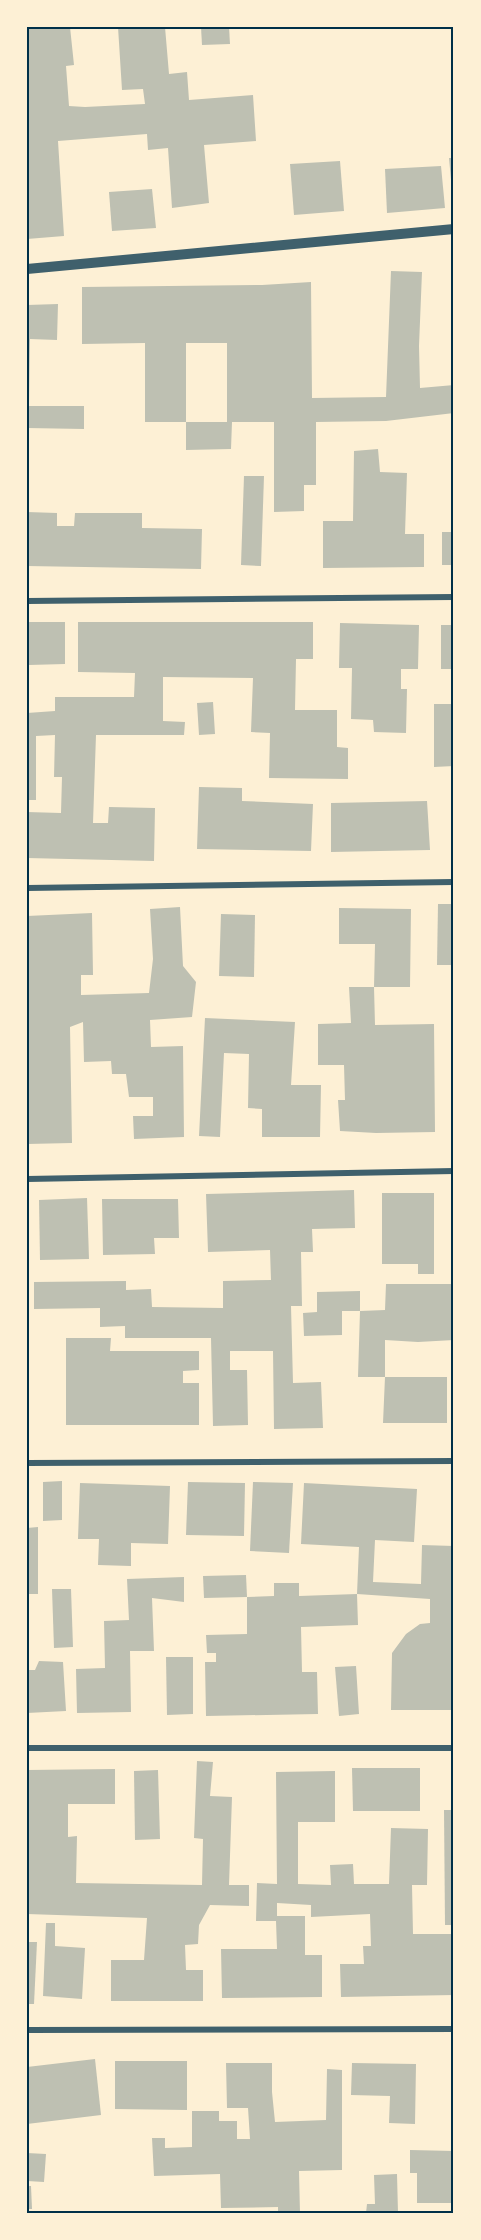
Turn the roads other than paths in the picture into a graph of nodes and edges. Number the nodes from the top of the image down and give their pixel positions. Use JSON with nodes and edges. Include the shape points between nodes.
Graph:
{"nodes":[{"id":1,"x":454,"y":229,"type":"edge"},
{"id":2,"x":27,"y":269,"type":"edge"},
{"id":3,"x":454,"y":597,"type":"edge"},
{"id":4,"x":27,"y":602,"type":"edge"},
{"id":5,"x":454,"y":882,"type":"edge"},
{"id":6,"x":27,"y":888,"type":"edge"},
{"id":7,"x":454,"y":1171,"type":"edge"},
{"id":8,"x":27,"y":1179,"type":"edge"},
{"id":9,"x":454,"y":1461,"type":"edge"},
{"id":10,"x":27,"y":1464,"type":"edge"},
{"id":11,"x":27,"y":1748,"type":"edge"},
{"id":12,"x":454,"y":1748,"type":"edge"},
{"id":13,"x":454,"y":2029,"type":"edge"},
{"id":14,"x":27,"y":2030,"type":"edge"}],
"edges":[{"from":1,"to":2,"type":"street"},
{"from":3,"to":4,"type":"street"},
{"from":5,"to":6,"type":"street"},
{"from":7,"to":8,"type":"street"},
{"from":9,"to":10,"type":"street"},
{"from":11,"to":12,"type":"street"},
{"from":13,"to":14,"type":"street"}]}
